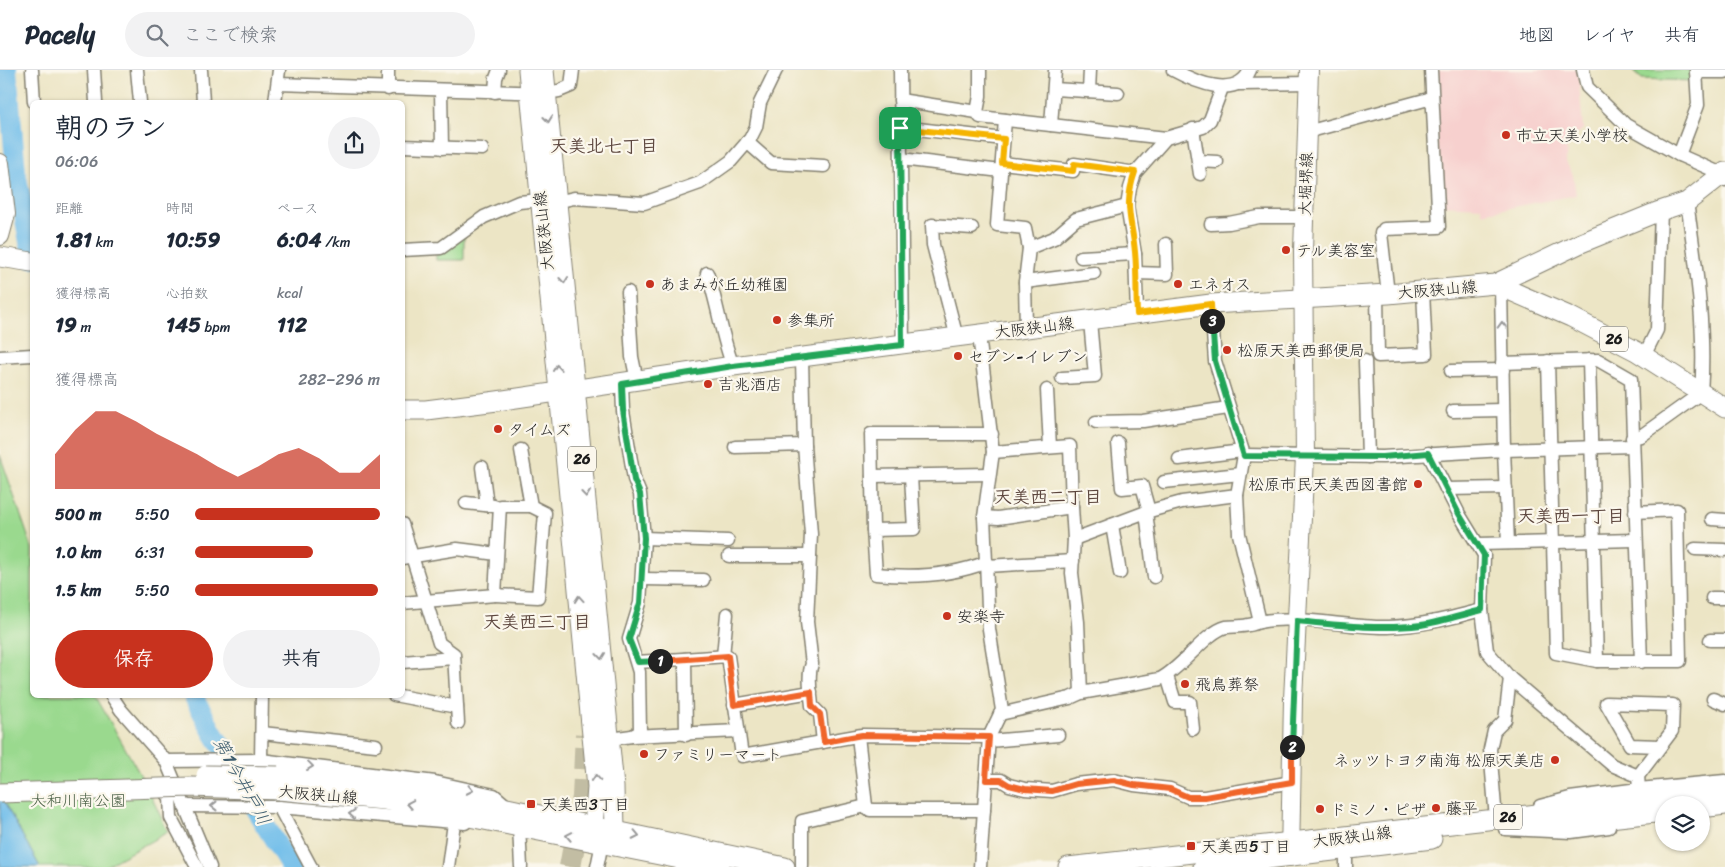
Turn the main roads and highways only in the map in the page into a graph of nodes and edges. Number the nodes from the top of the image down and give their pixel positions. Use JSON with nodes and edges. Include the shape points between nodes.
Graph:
{"nodes":[{"id":1,"x":528,"y":70,"type":"edge"},
{"id":2,"x":544,"y":70,"type":"edge"},
{"id":3,"x":537,"y":93,"type":"junction"},
{"id":4,"x":1724,"y":176,"type":"edge"},
{"id":5,"x":1498,"y":286,"type":"junction"},
{"id":6,"x":567,"y":392,"type":"junction"},
{"id":7,"x":1725,"y":408,"type":"edge"},
{"id":8,"x":405,"y":410,"type":"edge"},
{"id":9,"x":0,"y":780,"type":"edge"},
{"id":10,"x":1725,"y":782,"type":"edge"},
{"id":11,"x":279,"y":791,"type":"junction"},
{"id":12,"x":0,"y":793,"type":"edge"},
{"id":13,"x":1725,"y":805,"type":"edge"},
{"id":14,"x":1710,"y":807,"type":"edge"},
{"id":15,"x":1655,"y":813,"type":"edge"},
{"id":16,"x":1500,"y":824,"type":"junction"},
{"id":17,"x":604,"y":833,"type":"junction"},
{"id":18,"x":1290,"y":850,"type":"junction"},
{"id":19,"x":1346,"y":859,"type":"edge"},
{"id":20,"x":652,"y":860,"type":"edge"},
{"id":21,"x":720,"y":867,"type":"edge"},
{"id":22,"x":785,"y":867,"type":"edge"},
{"id":23,"x":1068,"y":867,"type":"edge"},
{"id":24,"x":1202,"y":867,"type":"edge"}],
"edges":[{"from":1,"to":3,"type":"main road","name":"大阪狭山線","number":"26"},
{"from":2,"to":3,"type":"main road","name":"大阪狭山線","number":"26"},
{"from":3,"to":6,"type":"main road","name":"大阪狭山線","number":"26"},
{"from":4,"to":5,"type":"main road","name":"大阪狭山線","number":"26","via":[[1687,202],[1572,247]]},
{"from":5,"to":6,"type":"main road","name":"大阪狭山線","number":"26","via":[[1211,304],[733,366]]},
{"from":5,"to":7,"type":"main road","name":"大阪狭山線","number":"26","via":[[1571,317],[1644,356]]},
{"from":6,"to":8,"type":"main road","name":"大阪狭山線","number":"26"},
{"from":17,"to":6,"type":"main road","name":"大阪狭山線","number":"26","one_way":true,"via":[[597,787]]},
{"from":6,"to":17,"type":"main road","name":"大阪狭山線","number":"26","one_way":true,"via":[[610,739],[614,787]]},
{"from":9,"to":11,"type":"main road","name":"大阪狭山線","bridge":true,"via":[[188,774]]},
{"from":10,"to":16,"type":"main road","name":"大阪狭山線","number":"26"},
{"from":11,"to":12,"type":"main road","name":"大阪狭山線","bridge":true,"via":[[161,788]]},
{"from":11,"to":17,"type":"main road","name":"大阪狭山線","via":[[384,800]]},
{"from":13,"to":14,"type":"main road"},
{"from":15,"to":16,"type":"main road","name":"大阪狭山線","number":"26"},
{"from":16,"to":18,"type":"main road","name":"大阪狭山線","number":"26"},
{"from":16,"to":19,"type":"main road","name":"大阪狭山線","number":"26"},
{"from":17,"to":20,"type":"main road","name":"大阪狭山線"},
{"from":17,"to":22,"type":"main road","name":"大阪狭山線","one_way":true},
{"from":18,"to":19,"type":"main road","name":"大阪狭山線","number":"26"},
{"from":18,"to":23,"type":"main road","name":"大阪狭山線","number":"26"},
{"from":18,"to":24,"type":"main road","name":"大阪狭山線","number":"26"},
{"from":20,"to":21,"type":"main road","name":"大阪狭山線"}]}
